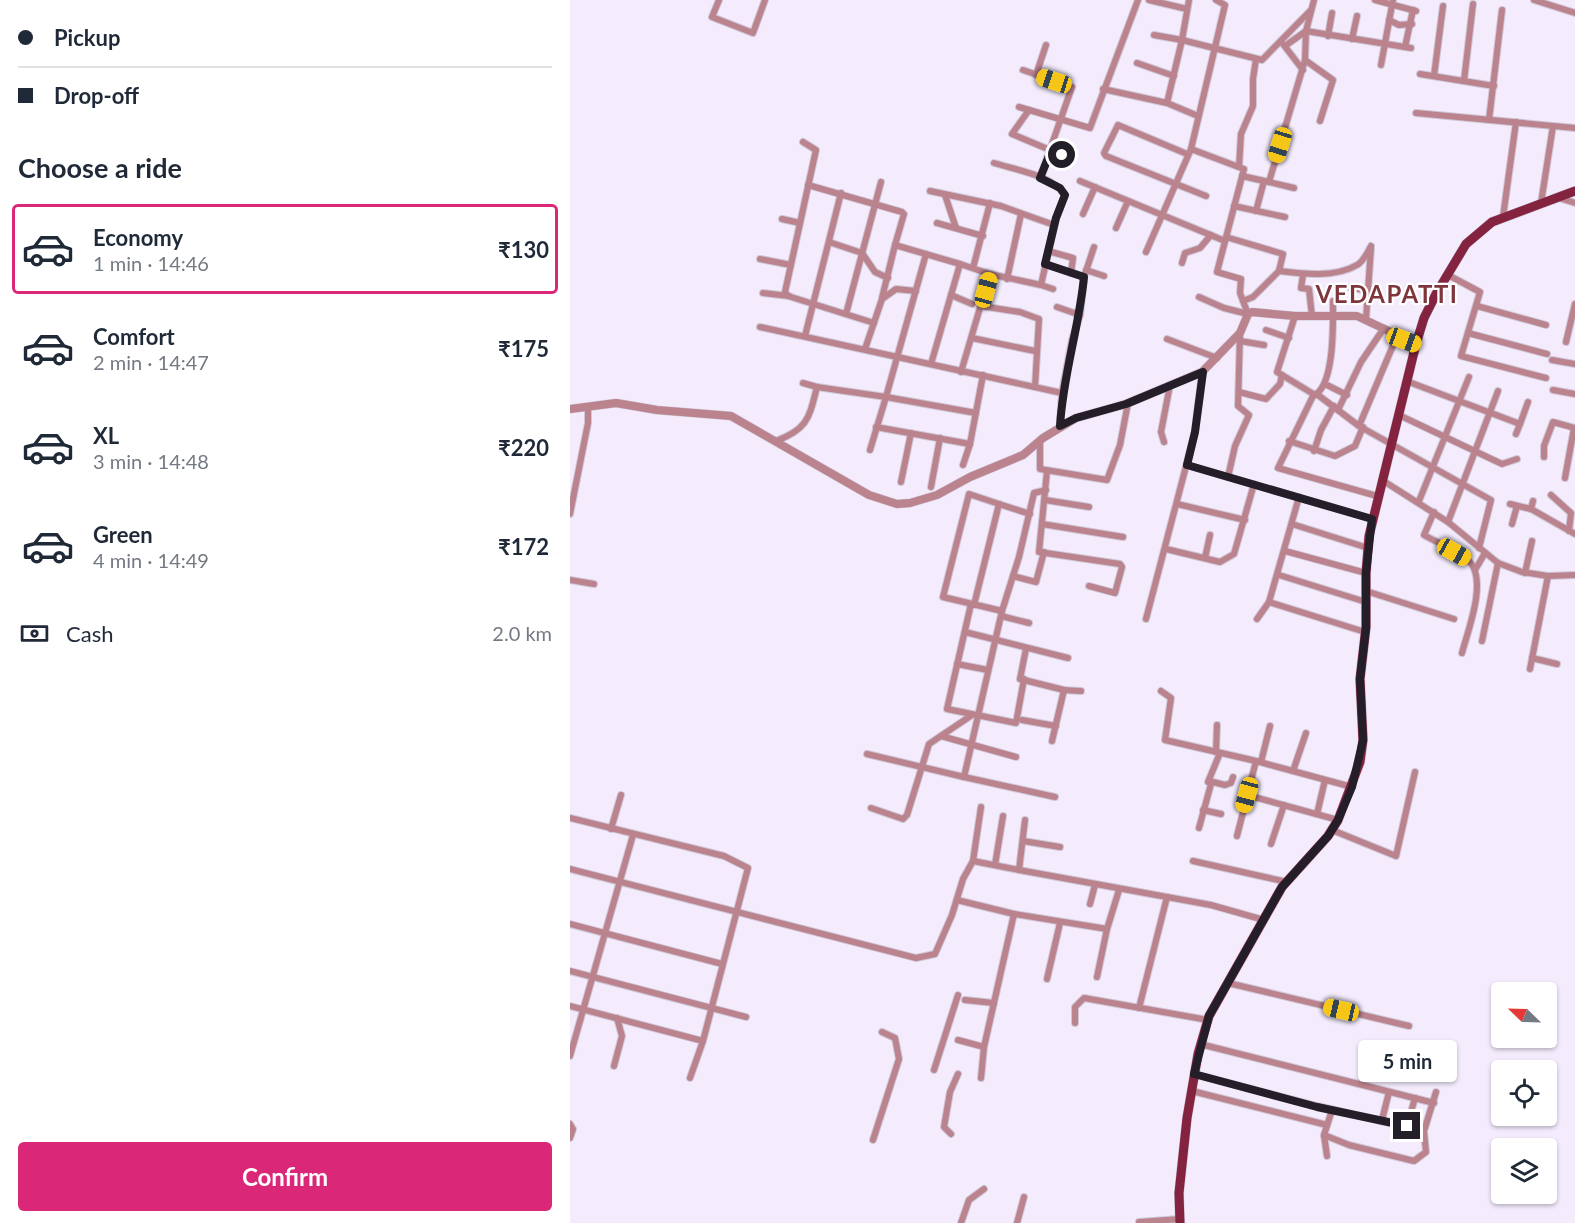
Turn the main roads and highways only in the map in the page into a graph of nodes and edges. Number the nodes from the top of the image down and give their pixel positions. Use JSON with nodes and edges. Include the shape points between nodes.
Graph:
{"nodes":[{"id":1,"x":1575,"y":191,"type":"edge"},
{"id":2,"x":1180,"y":1221,"type":"edge"}],
"edges":[{"from":1,"to":2,"type":"main road","via":[[1492,222],[1466,244],[1424,318],[1372,519],[1360,679],[1363,740],[1352,787],[1332,830],[1287,882],[1208,1020],[1194,1074],[1179,1193]]}]}
